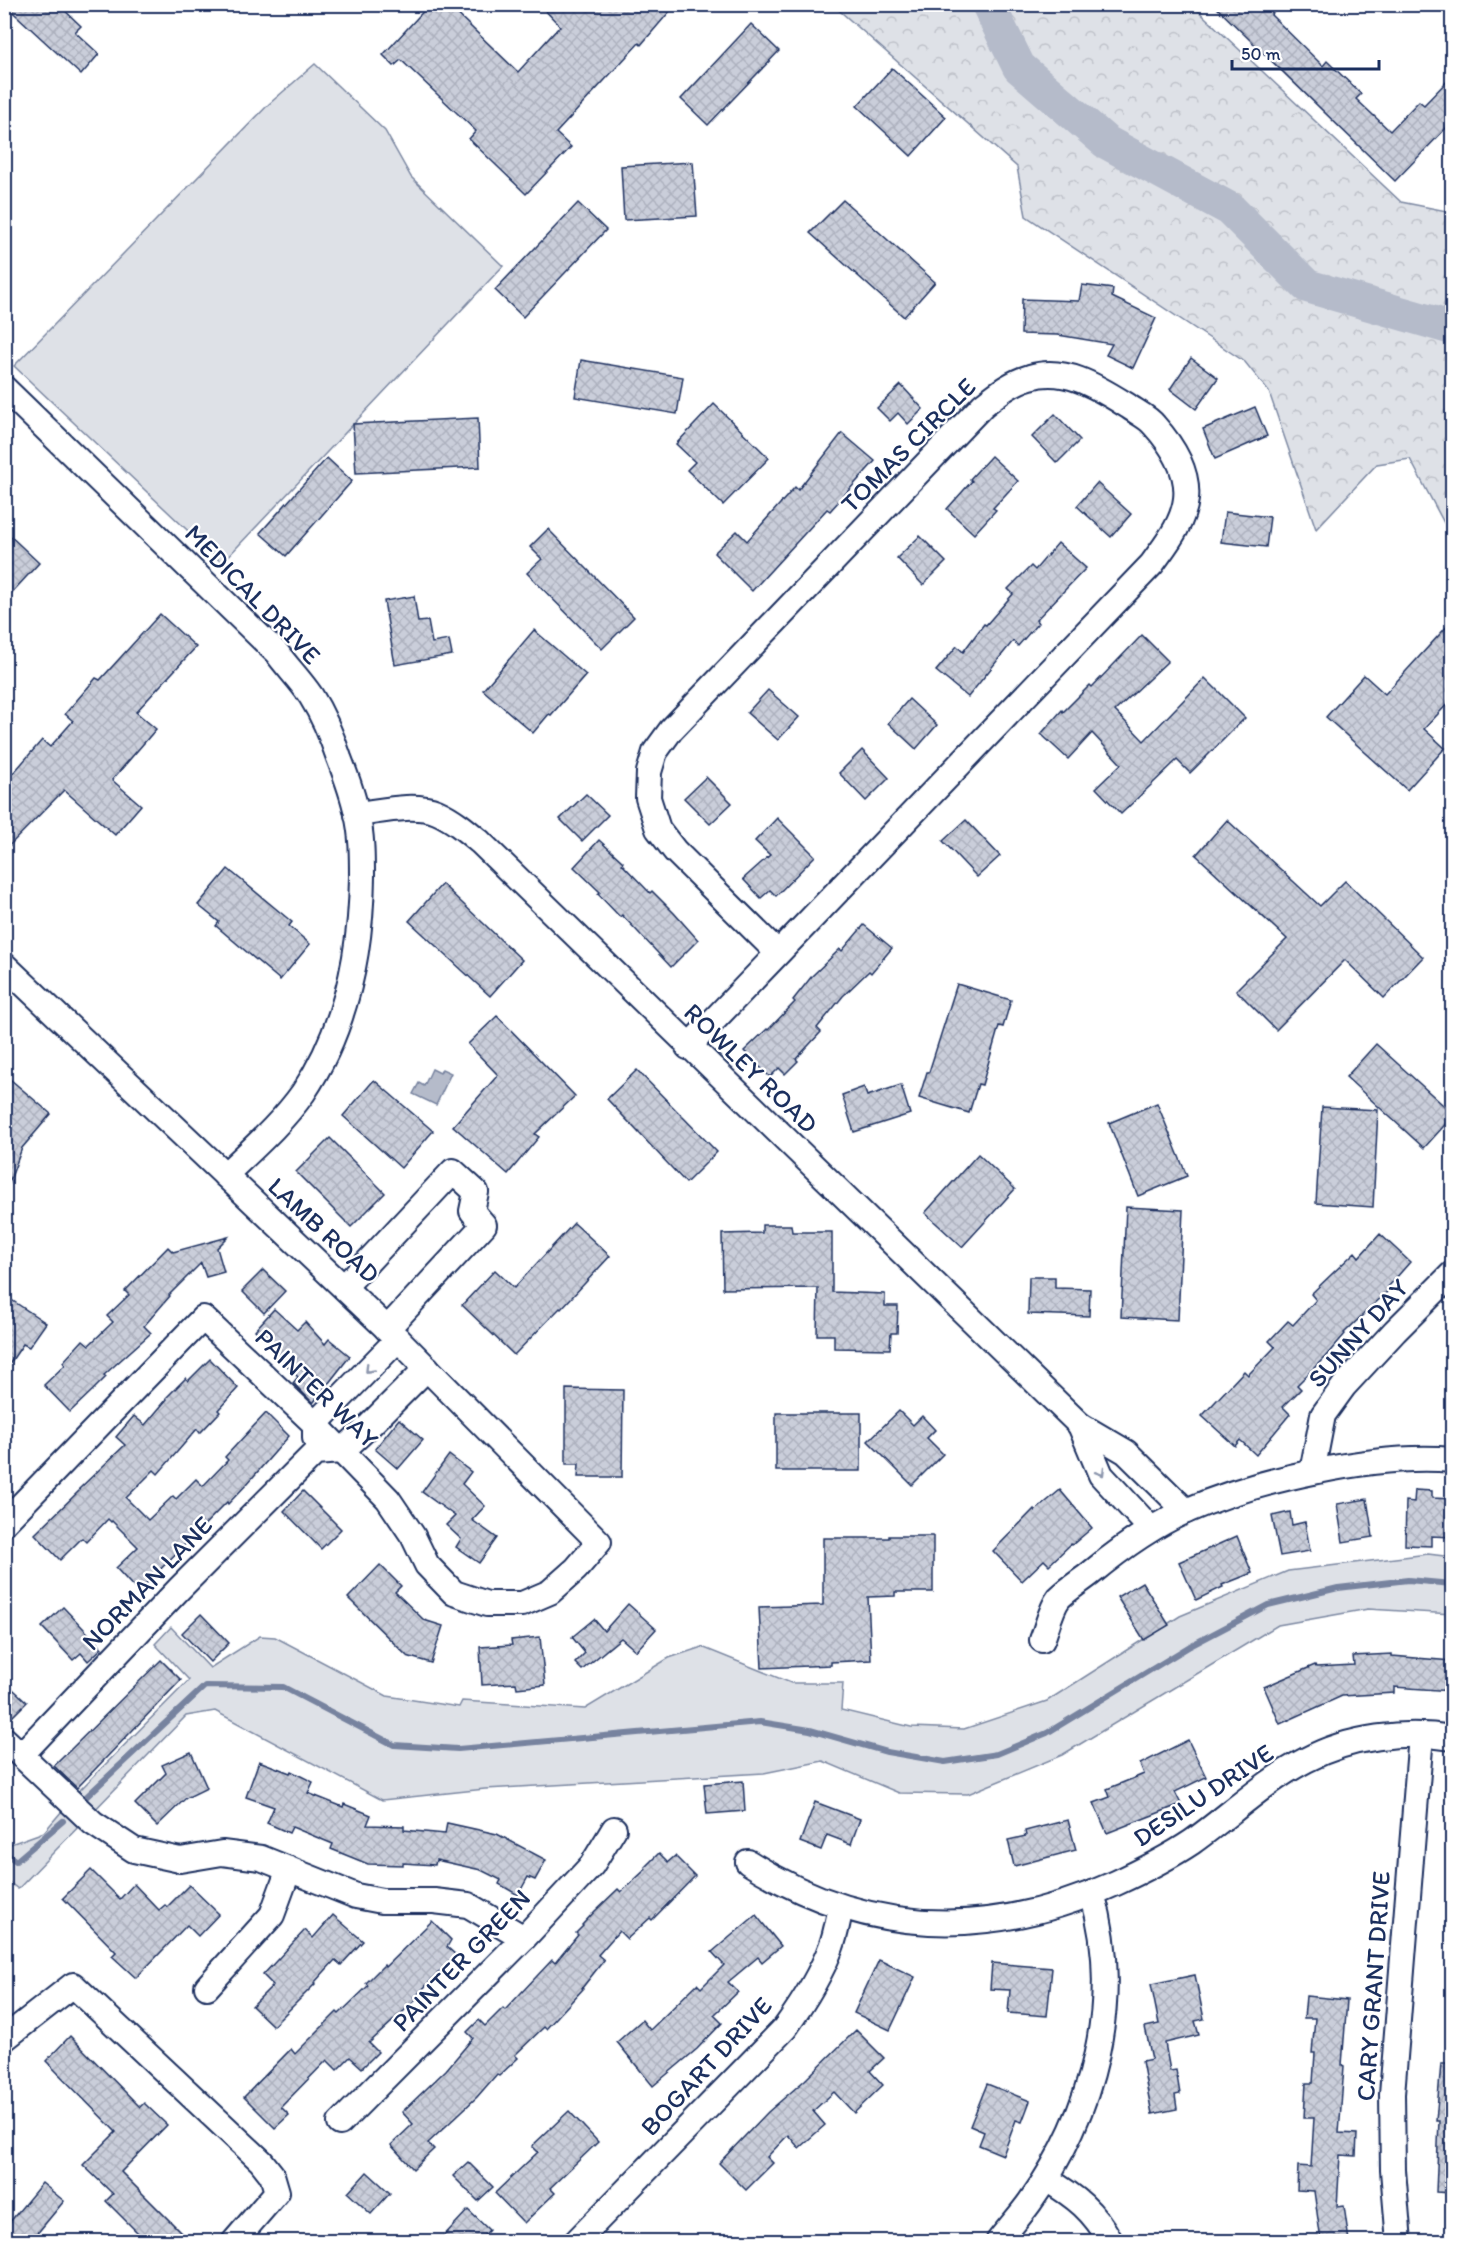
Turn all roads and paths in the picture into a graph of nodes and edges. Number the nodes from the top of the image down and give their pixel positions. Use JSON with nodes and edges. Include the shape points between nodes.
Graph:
{"nodes":[{"id":1,"x":4,"y":388,"type":"edge"},
{"id":2,"x":357,"y":814,"type":"junction"},
{"id":3,"x":777,"y":952,"type":"junction"},
{"id":4,"x":4,"y":965,"type":"edge"},
{"id":5,"x":688,"y":1047,"type":"junction"},
{"id":6,"x":225,"y":1175,"type":"junction"},
{"id":7,"x":1452,"y":1274,"type":"edge"},
{"id":8,"x":344,"y":1287,"type":"junction"},
{"id":9,"x":393,"y":1334,"type":"junction"},
{"id":10,"x":427,"y":1368,"type":"junction"},
{"id":11,"x":315,"y":1424,"type":"junction"},
{"id":12,"x":1080,"y":1425,"type":"junction"},
{"id":13,"x":342,"y":1450,"type":"junction"},
{"id":14,"x":315,"y":1453,"type":"junction"},
{"id":15,"x":1452,"y":1460,"type":"edge"},
{"id":16,"x":1312,"y":1472,"type":"junction"},
{"id":17,"x":1186,"y":1511,"type":"junction"},
{"id":18,"x":4,"y":1523,"type":"edge"},
{"id":19,"x":1151,"y":1529,"type":"junction"},
{"id":20,"x":599,"y":1542,"type":"joint"},
{"id":21,"x":1042,"y":1640,"type":"dead end"},
{"id":22,"x":1421,"y":1735,"type":"junction"},
{"id":23,"x":1452,"y":1738,"type":"edge"},
{"id":24,"x":13,"y":1747,"type":"edge"},
{"id":25,"x":614,"y":1829,"type":"dead end"},
{"id":26,"x":748,"y":1862,"type":"dead end"},
{"id":27,"x":289,"y":1869,"type":"junction"},
{"id":28,"x":1092,"y":1893,"type":"junction"},
{"id":29,"x":841,"y":1907,"type":"junction"},
{"id":30,"x":524,"y":1938,"type":"junction"},
{"id":31,"x":207,"y":1987,"type":"dead end"},
{"id":32,"x":4,"y":2039,"type":"edge"},
{"id":33,"x":340,"y":2123,"type":"dead end"},
{"id":34,"x":1046,"y":2179,"type":"junction"},
{"id":35,"x":242,"y":2234,"type":"edge"},
{"id":36,"x":576,"y":2241,"type":"edge"},
{"id":37,"x":998,"y":2241,"type":"edge"},
{"id":38,"x":1111,"y":2241,"type":"edge"},
{"id":39,"x":1399,"y":2241,"type":"edge"}],
"edges":[{"from":1,"to":2,"type":"street","name":"MEDICAL DRIVE","via":[[277,653],[311,696],[331,735]]},
{"from":2,"to":5,"type":"street","name":"ROWLEY ROAD","via":[[413,808],[436,812],[462,826]]},
{"from":2,"to":6,"type":"street","name":"MEDICAL DRIVE","via":[[362,846],[361,914],[349,989],[337,1025],[303,1092]]},
{"from":3,"to":3,"type":"street","name":"TOMAS CIRCLE","via":[[658,830],[648,798],[655,752],[671,730],[982,405],[1031,376],[1053,374],[1083,379],[1153,423],[1176,453],[1186,500],[1175,533],[1152,564]]},
{"from":3,"to":5,"type":"street","name":"TOMAS CIRCLE"},
{"from":4,"to":6,"type":"street","name":"LAMB ROAD"},
{"from":5,"to":12,"type":"street","name":"ROWLEY ROAD"},
{"from":6,"to":8,"type":"street","name":"LAMB ROAD"},
{"from":7,"to":16,"type":"street","name":"SUNNY DAY","via":[[1380,1346],[1323,1414]]},
{"from":8,"to":9,"type":"street","name":"LAMB ROAD"},
{"from":8,"to":9,"type":"street","via":[[453,1171],[476,1192],[472,1211],[484,1225]]},
{"from":9,"to":10,"type":"street","name":"LAMB ROAD"},
{"from":9,"to":11,"type":"street","one_way":true},
{"from":10,"to":13,"type":"street"},
{"from":10,"to":20,"type":"street","name":"LAMB ROAD"},
{"from":11,"to":13,"type":"street","name":"PAINTER WAY"},
{"from":11,"to":14,"type":"street"},
{"from":11,"to":18,"type":"street","name":"PAINTER WAY","via":[[203,1318]]},
{"from":12,"to":17,"type":"street","name":"ROWLEY ROAD","via":[[1126,1452]]},
{"from":12,"to":19,"type":"street","name":"ROWLEY ROAD","one_way":true,"via":[[1101,1475]]},
{"from":13,"to":14,"type":"street"},
{"from":13,"to":20,"type":"street","name":"PAINTER WAY","via":[[388,1498],[427,1565],[454,1593],[487,1604],[522,1604],[550,1592]]},
{"from":14,"to":24,"type":"street","name":"NORMAN LANE","via":[[180,1589]]},
{"from":15,"to":16,"type":"street","via":[[1387,1461]]},
{"from":16,"to":17,"type":"street"},
{"from":17,"to":19,"type":"street"},
{"from":19,"to":21,"type":"street","via":[[1058,1599]]},
{"from":22,"to":23,"type":"street","name":"DESILU DRIVE"},
{"from":22,"to":28,"type":"street","name":"DESILU DRIVE","via":[[1360,1741],[1306,1760],[1153,1866]]},
{"from":22,"to":39,"type":"street","name":"CARY GRANT DRIVE","via":[[1392,2094]]},
{"from":24,"to":27,"type":"street","via":[[93,1823],[134,1850],[180,1860],[222,1843]]},
{"from":25,"to":30,"type":"street","name":"PAINTER GREEN","via":[[592,1865]]},
{"from":26,"to":29,"type":"street","name":"DESILU DRIVE"},
{"from":27,"to":30,"type":"street","via":[[356,1896],[468,1905]]},
{"from":27,"to":31,"type":"street","via":[[272,1915]]},
{"from":28,"to":29,"type":"street","name":"DESILU DRIVE","via":[[987,1921],[937,1923],[875,1916]]},
{"from":28,"to":34,"type":"street","via":[[1104,1957],[1105,2004],[1100,2042],[1081,2112]]},
{"from":29,"to":36,"type":"street","name":"BOGART DRIVE","via":[[821,1972],[785,2028]]},
{"from":30,"to":33,"type":"street","name":"PAINTER GREEN"},
{"from":32,"to":35,"type":"street","via":[[73,1986],[272,2175],[278,2192]]},
{"from":34,"to":37,"type":"street"},
{"from":34,"to":38,"type":"street","via":[[1091,2210]]}]}
